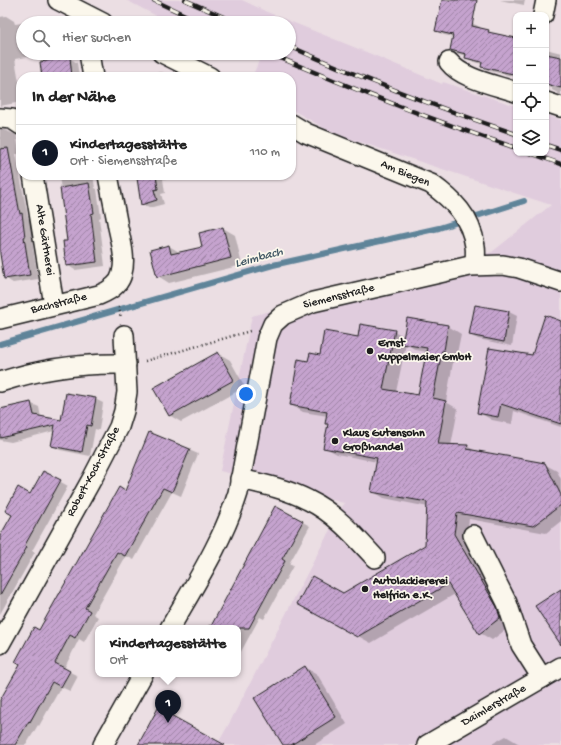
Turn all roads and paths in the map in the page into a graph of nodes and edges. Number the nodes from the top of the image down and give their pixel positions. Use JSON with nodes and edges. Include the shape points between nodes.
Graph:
{"nodes":[{"id":1,"x":58,"y":0,"type":"edge"},
{"id":2,"x":546,"y":0,"type":"edge"},
{"id":3,"x":543,"y":12,"type":"edge"},
{"id":4,"x":87,"y":16,"type":"edge"},
{"id":5,"x":90,"y":60,"type":"edge"},
{"id":6,"x":176,"y":60,"type":"edge"},
{"id":7,"x":449,"y":62,"type":"dead end"},
{"id":8,"x":92,"y":72,"type":"edge"},
{"id":9,"x":200,"y":72,"type":"edge"},
{"id":10,"x":513,"y":91,"type":"edge"},
{"id":11,"x":549,"y":103,"type":"edge"},
{"id":12,"x":561,"y":107,"type":"edge"},
{"id":13,"x":0,"y":118,"type":"edge"},
{"id":14,"x":16,"y":122,"type":"edge"},
{"id":15,"x":296,"y":127,"type":"edge"},
{"id":16,"x":34,"y":180,"type":"edge"},
{"id":17,"x":109,"y":180,"type":"edge"},
{"id":18,"x":475,"y":265,"type":"junction"},
{"id":19,"x":561,"y":282,"type":"edge"},
{"id":20,"x":116,"y":284,"type":"junction"},
{"id":21,"x":54,"y":305,"type":"junction"},
{"id":22,"x":0,"y":319,"type":"edge"},
{"id":23,"x":273,"y":324,"type":"junction"},
{"id":24,"x":124,"y":335,"type":"joint"},
{"id":25,"x":126,"y":364,"type":"junction"},
{"id":26,"x":0,"y":382,"type":"edge"},
{"id":27,"x":240,"y":479,"type":"junction"},
{"id":28,"x":473,"y":535,"type":"dead end"},
{"id":29,"x":375,"y":558,"type":"dead end"},
{"id":30,"x":172,"y":625,"type":"edge"},
{"id":31,"x":0,"y":644,"type":"edge"},
{"id":32,"x":561,"y":667,"type":"edge"},
{"id":33,"x":141,"y":677,"type":"edge"},
{"id":34,"x":542,"y":678,"type":"junction"},
{"id":35,"x":103,"y":745,"type":"edge"},
{"id":36,"x":427,"y":745,"type":"edge"}],
"edges":[{"from":1,"to":4,"type":"street"},
{"from":2,"to":3,"type":"street"},
{"from":5,"to":8,"type":"street"},
{"from":6,"to":9,"type":"street"},
{"from":7,"to":10,"type":"street","via":[[465,74]]},
{"from":11,"to":12,"type":"street"},
{"from":13,"to":14,"type":"street"},
{"from":15,"to":18,"type":"street","name":"Am Biegen","via":[[431,184],[443,193],[464,213],[476,247]]},
{"from":16,"to":21,"type":"street","name":"Alte Gärtnerei"},
{"from":17,"to":20,"type":"street","via":[[123,264],[122,274]]},
{"from":18,"to":19,"type":"street","name":"Siemensstraße","via":[[519,268]]},
{"from":18,"to":23,"type":"street","name":"Siemensstraße","via":[[313,302],[283,315]]},
{"from":20,"to":21,"type":"street","name":"Bachstraße","via":[[109,291],[98,295]]},
{"from":20,"to":24,"type":"path"},
{"from":21,"to":22,"type":"street","name":"Bachstraße"},
{"from":23,"to":25,"type":"path","via":[[154,359]]},
{"from":23,"to":27,"type":"street","via":[[267,338]]},
{"from":24,"to":25,"type":"street","name":"Robert-Koch-Straße"},
{"from":25,"to":26,"type":"street","via":[[65,366]]},
{"from":25,"to":31,"type":"street","name":"Robert-Koch-Straße","via":[[127,392],[119,427]]},
{"from":27,"to":29,"type":"street","via":[[275,487],[308,499],[328,512]]},
{"from":27,"to":30,"type":"street","via":[[224,531]]},
{"from":28,"to":34,"type":"street","via":[[507,603],[521,645]]},
{"from":32,"to":34,"type":"street","name":"Daimlerstraße"},
{"from":33,"to":35,"type":"street"},
{"from":34,"to":36,"type":"street","name":"Daimlerstraße"}]}
